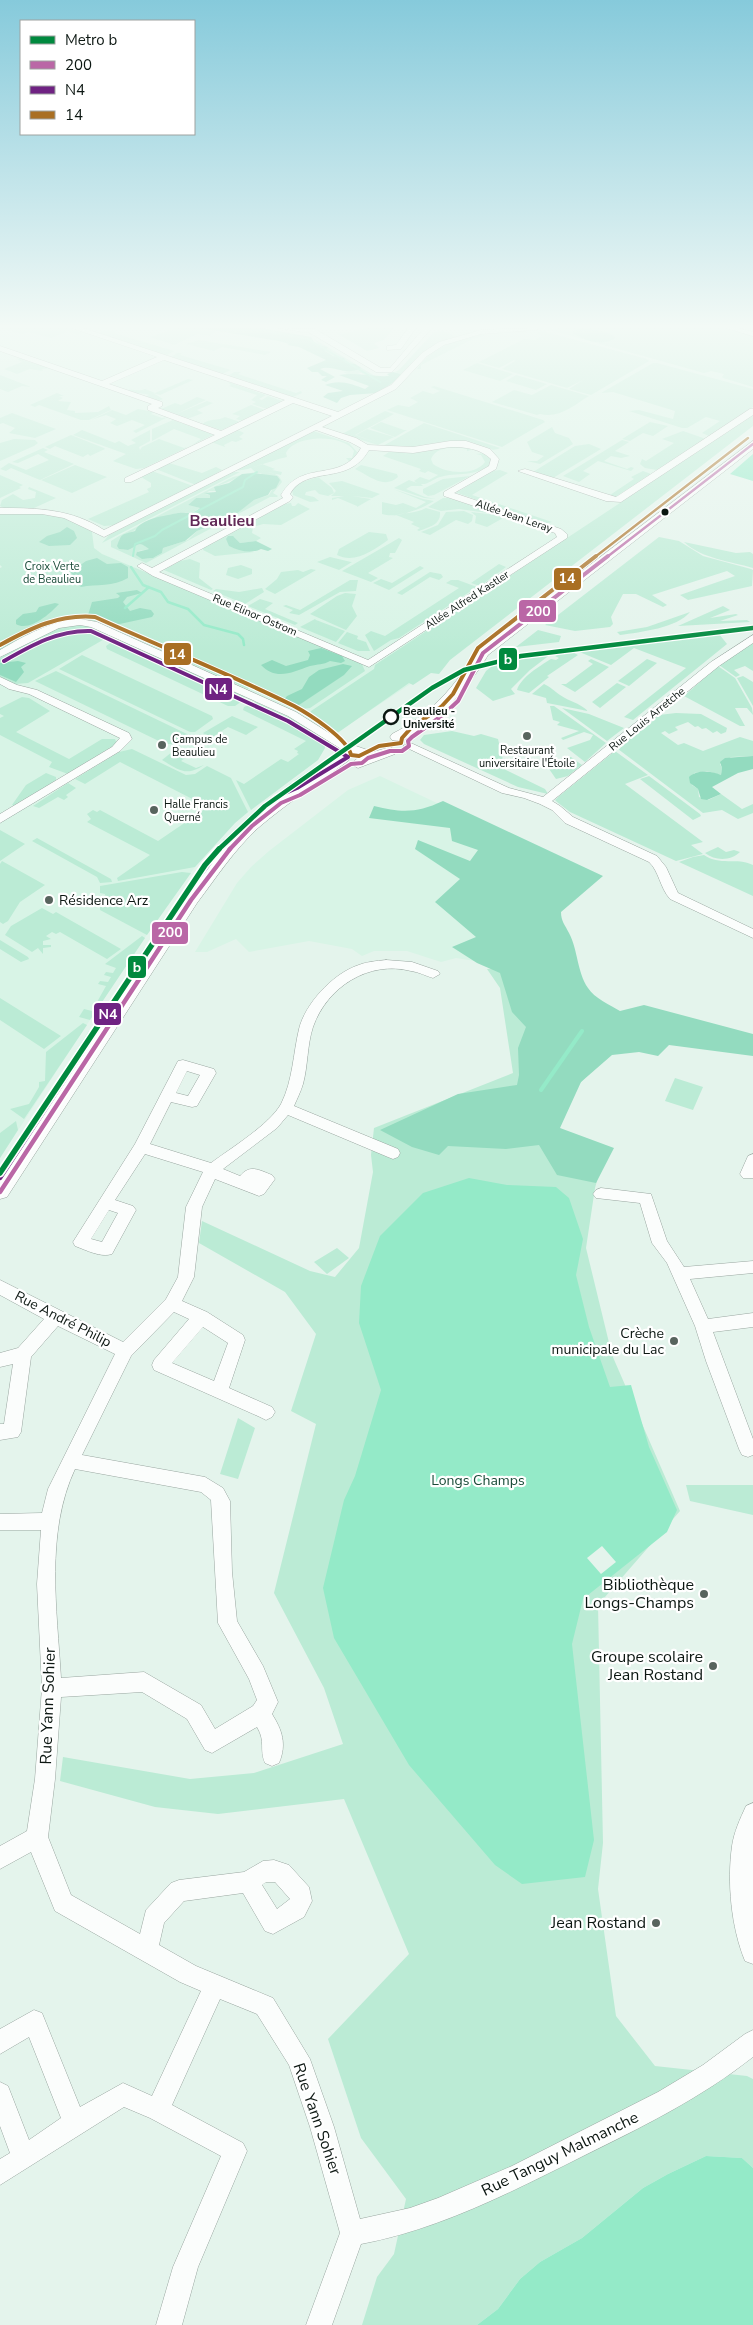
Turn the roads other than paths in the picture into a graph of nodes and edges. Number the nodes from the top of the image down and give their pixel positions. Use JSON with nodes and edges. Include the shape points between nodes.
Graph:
{"nodes":[{"id":1,"x":216,"y":436,"type":"edge"},
{"id":2,"x":296,"y":436,"type":"edge"},
{"id":3,"x":342,"y":436,"type":"edge"},
{"id":4,"x":715,"y":436,"type":"edge"},
{"id":5,"x":753,"y":444,"type":"edge"},
{"id":6,"x":366,"y":447,"type":"junction"},
{"id":7,"x":522,"y":471,"type":"dead end"},
{"id":8,"x":128,"y":480,"type":"dead end"},
{"id":9,"x":0,"y":511,"type":"edge"},
{"id":10,"x":562,"y":534,"type":"joint"},
{"id":11,"x":142,"y":566,"type":"dead end"},
{"id":12,"x":152,"y":572,"type":"junction"},
{"id":13,"x":753,"y":638,"type":"edge"},
{"id":14,"x":0,"y":654,"type":"edge"},
{"id":15,"x":369,"y":664,"type":"joint"},
{"id":16,"x":0,"y":680,"type":"edge"},
{"id":17,"x":398,"y":745,"type":"junction"},
{"id":18,"x":353,"y":756,"type":"junction"},
{"id":19,"x":544,"y":802,"type":"junction"},
{"id":20,"x":0,"y":819,"type":"edge"},
{"id":21,"x":753,"y":934,"type":"edge"},
{"id":22,"x":433,"y":974,"type":"dead end"},
{"id":23,"x":167,"y":1096,"type":"dead end"},
{"id":24,"x":286,"y":1108,"type":"junction"},
{"id":25,"x":141,"y":1148,"type":"junction"},
{"id":26,"x":394,"y":1153,"type":"dead end"},
{"id":27,"x":212,"y":1170,"type":"junction"},
{"id":28,"x":243,"y":1183,"type":"dead end"},
{"id":29,"x":0,"y":1192,"type":"edge"},
{"id":30,"x":601,"y":1194,"type":"dead end"},
{"id":31,"x":105,"y":1203,"type":"dead end"},
{"id":32,"x":753,"y":1267,"type":"edge"},
{"id":33,"x":679,"y":1274,"type":"junction"},
{"id":34,"x":0,"y":1287,"type":"edge"},
{"id":35,"x":172,"y":1304,"type":"junction"},
{"id":36,"x":56,"y":1317,"type":"junction"},
{"id":37,"x":201,"y":1317,"type":"junction"},
{"id":38,"x":753,"y":1320,"type":"edge"},
{"id":39,"x":703,"y":1326,"type":"junction"},
{"id":40,"x":126,"y":1351,"type":"junction"},
{"id":41,"x":23,"y":1354,"type":"junction"},
{"id":42,"x":0,"y":1360,"type":"edge"},
{"id":43,"x":220,"y":1390,"type":"junction"},
{"id":44,"x":266,"y":1412,"type":"dead end"},
{"id":45,"x":0,"y":1432,"type":"edge"},
{"id":46,"x":748,"y":1449,"type":"dead end"},
{"id":47,"x":73,"y":1461,"type":"junction"},
{"id":48,"x":50,"y":1521,"type":"junction"},
{"id":49,"x":0,"y":1522,"type":"edge"},
{"id":50,"x":52,"y":1688,"type":"junction"},
{"id":51,"x":260,"y":1712,"type":"junction"},
{"id":52,"x":272,"y":1756,"type":"dead end"},
{"id":53,"x":753,"y":1813,"type":"edge"},
{"id":54,"x":37,"y":1837,"type":"junction"},
{"id":55,"x":0,"y":1858,"type":"edge"},
{"id":56,"x":248,"y":1882,"type":"dead end"},
{"id":57,"x":146,"y":1951,"type":"junction"},
{"id":58,"x":753,"y":1953,"type":"edge"},
{"id":59,"x":215,"y":1985,"type":"junction"},
{"id":60,"x":0,"y":2042,"type":"edge"},
{"id":61,"x":753,"y":2042,"type":"edge"},
{"id":62,"x":0,"y":2094,"type":"edge"},
{"id":63,"x":158,"y":2110,"type":"junction"},
{"id":64,"x":75,"y":2123,"type":"junction"},
{"id":65,"x":24,"y":2158,"type":"junction"},
{"id":66,"x":0,"y":2173,"type":"edge"},
{"id":67,"x":352,"y":2233,"type":"junction"},
{"id":68,"x":169,"y":2325,"type":"edge"},
{"id":69,"x":319,"y":2325,"type":"edge"}],
"edges":[{"from":1,"to":8,"type":"street"},
{"from":2,"to":9,"type":"street","via":[[102,537],[92,526],[57,512]]},
{"from":3,"to":6,"type":"street","name":"Allée Jean Leray"},
{"from":4,"to":7,"type":"street","via":[[622,498],[611,500]]},
{"from":5,"to":17,"type":"main road","via":[[483,653],[470,683],[456,704]]},
{"from":6,"to":10,"type":"street","name":"Allée Jean Leray","via":[[413,450],[461,444],[483,448],[495,459],[492,467],[447,494]]},
{"from":6,"to":12,"type":"street","via":[[362,459],[354,465],[293,483],[285,495],[289,497]]},
{"from":10,"to":15,"type":"street","name":"Allée Alfred Kastler","via":[[554,544]]},
{"from":11,"to":12,"type":"street","name":"Rue Elinor Ostrom"},
{"from":12,"to":15,"type":"street","name":"Rue Elinor Ostrom"},
{"from":13,"to":19,"type":"street","name":"Rue Louis Arretche","via":[[715,664]]},
{"from":14,"to":18,"type":"street","via":[[56,625],[94,624],[288,712]]},
{"from":16,"to":20,"type":"street","via":[[125,735],[125,742],[116,749]]},
{"from":17,"to":18,"type":"main road"},
{"from":17,"to":19,"type":"street","via":[[506,791]]},
{"from":18,"to":29,"type":"main road","via":[[300,795],[281,803],[252,826],[225,855],[191,900]]},
{"from":19,"to":21,"type":"street","via":[[569,820],[653,859],[662,869],[674,896]]},
{"from":22,"to":24,"type":"street","name":"Rue Yann Sohier","via":[[412,966],[386,964],[360,969],[340,980],[320,1001],[306,1027],[296,1084]]},
{"from":23,"to":25,"type":"street"},
{"from":24,"to":26,"type":"street"},
{"from":24,"to":27,"type":"street","name":"Rue Yann Sohier","via":[[272,1124]]},
{"from":25,"to":27,"type":"street"},
{"from":25,"to":31,"type":"street"},
{"from":27,"to":28,"type":"street"},
{"from":27,"to":35,"type":"street","name":"Rue Yann Sohier","via":[[194,1207],[186,1277]]},
{"from":30,"to":33,"type":"street","via":[[646,1198],[660,1243]]},
{"from":32,"to":33,"type":"street"},
{"from":33,"to":39,"type":"street"},
{"from":34,"to":36,"type":"street","name":"Rue André Philip"},
{"from":35,"to":37,"type":"street"},
{"from":35,"to":40,"type":"street","name":"Rue Yann Sohier"},
{"from":36,"to":40,"type":"street","name":"Rue André Philip"},
{"from":36,"to":41,"type":"street"},
{"from":37,"to":43,"type":"street","via":[[238,1340]]},
{"from":37,"to":43,"type":"street","via":[[160,1365]]},
{"from":38,"to":39,"type":"street"},
{"from":39,"to":46,"type":"street"},
{"from":40,"to":47,"type":"street","name":"Rue Yann Sohier","via":[[115,1368]]},
{"from":41,"to":42,"type":"street"},
{"from":41,"to":45,"type":"street","via":[[12,1432]]},
{"from":43,"to":44,"type":"street"},
{"from":47,"to":48,"type":"street","name":"Rue Yann Sohier","via":[[57,1489]]},
{"from":47,"to":51,"type":"street","via":[[210,1488],[221,1501],[228,1623],[268,1702]]},
{"from":48,"to":49,"type":"street"},
{"from":48,"to":50,"type":"street","name":"Rue Yann Sohier","via":[[46,1584]]},
{"from":50,"to":51,"type":"street","via":[[144,1682],[194,1712],[212,1743]]},
{"from":50,"to":54,"type":"street","name":"Rue Yann Sohier"},
{"from":51,"to":52,"type":"street","via":[[273,1735]]},
{"from":53,"to":58,"type":"street","via":[[742,1844],[741,1885]]},
{"from":54,"to":55,"type":"street"},
{"from":54,"to":57,"type":"street","name":"Rue Yann Sohier","via":[[63,1903]]},
{"from":56,"to":57,"type":"street","via":[[179,1891],[154,1918]]},
{"from":57,"to":59,"type":"street","name":"Rue Yann Sohier"},
{"from":59,"to":63,"type":"street"},
{"from":59,"to":67,"type":"street","name":"Rue Yann Sohier","via":[[265,2006],[298,2059],[322,2126]]},
{"from":60,"to":64,"type":"street","via":[[34,2021]]},
{"from":61,"to":67,"type":"street","name":"Rue Tanguy Malmanche","via":[[707,2075],[644,2113],[522,2174],[427,2215]]},
{"from":62,"to":65,"type":"street"},
{"from":63,"to":64,"type":"street","via":[[123,2095]]},
{"from":63,"to":68,"type":"street","via":[[235,2151],[186,2268]]},
{"from":64,"to":65,"type":"street"},
{"from":65,"to":66,"type":"street"},
{"from":67,"to":69,"type":"street"}]}
